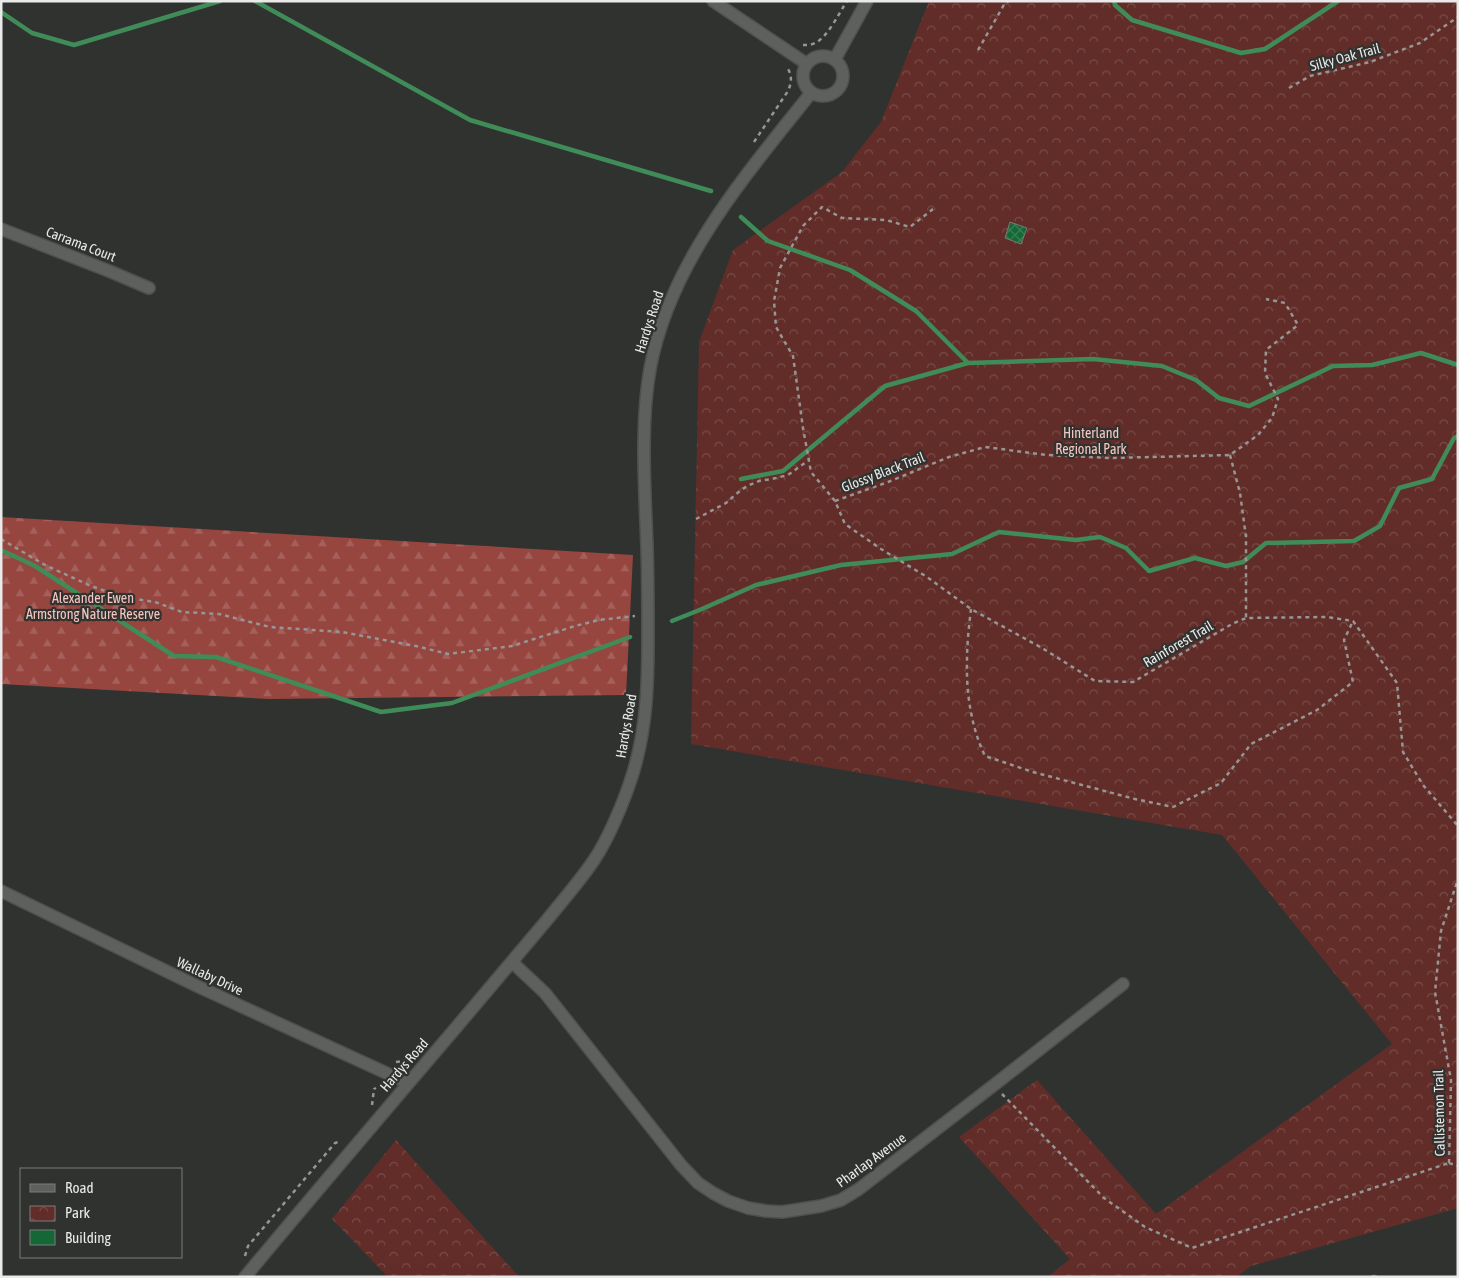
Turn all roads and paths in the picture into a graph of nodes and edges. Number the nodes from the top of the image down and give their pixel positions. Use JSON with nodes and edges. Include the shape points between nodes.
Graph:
{"nodes":[{"id":1,"x":714,"y":1,"type":"edge"},
{"id":2,"x":848,"y":1,"type":"edge"},
{"id":3,"x":867,"y":1,"type":"edge"},
{"id":4,"x":1009,"y":1,"type":"edge"},
{"id":5,"x":1458,"y":17,"type":"edge"},
{"id":6,"x":795,"y":43,"type":"dead end"},
{"id":7,"x":978,"y":50,"type":"dead end"},
{"id":8,"x":835,"y":59,"type":"junction"},
{"id":9,"x":782,"y":62,"type":"dead end"},
{"id":10,"x":807,"y":64,"type":"junction"},
{"id":11,"x":1290,"y":88,"type":"dead end"},
{"id":12,"x":811,"y":93,"type":"junction"},
{"id":13,"x":752,"y":145,"type":"dead end"},
{"id":14,"x":933,"y":209,"type":"dead end"},
{"id":15,"x":1,"y":229,"type":"edge"},
{"id":16,"x":149,"y":288,"type":"dead end"},
{"id":17,"x":1266,"y":299,"type":"dead end"},
{"id":18,"x":1230,"y":455,"type":"junction"},
{"id":19,"x":809,"y":460,"type":"junction"},
{"id":20,"x":834,"y":501,"type":"junction"},
{"id":21,"x":696,"y":519,"type":"dead end"},
{"id":22,"x":1,"y":539,"type":"edge"},
{"id":23,"x":971,"y":609,"type":"junction"},
{"id":24,"x":648,"y":616,"type":"junction"},
{"id":25,"x":1246,"y":618,"type":"junction"},
{"id":26,"x":1353,"y":621,"type":"junction"},
{"id":27,"x":1458,"y":826,"type":"edge"},
{"id":28,"x":1458,"y":879,"type":"edge"},
{"id":29,"x":1,"y":891,"type":"edge"},
{"id":30,"x":512,"y":962,"type":"junction"},
{"id":31,"x":1123,"y":984,"type":"dead end"},
{"id":32,"x":414,"y":1058,"type":"dead end"},
{"id":33,"x":396,"y":1062,"type":"dead end"},
{"id":34,"x":408,"y":1083,"type":"junction"},
{"id":35,"x":994,"y":1085,"type":"junction"},
{"id":36,"x":376,"y":1088,"type":"dead end"},
{"id":37,"x":371,"y":1108,"type":"dead end"},
{"id":38,"x":345,"y":1139,"type":"dead end"},
{"id":39,"x":1449,"y":1163,"type":"junction"},
{"id":40,"x":1458,"y":1166,"type":"edge"},
{"id":41,"x":243,"y":1260,"type":"dead end"},
{"id":42,"x":245,"y":1277,"type":"edge"}],
"edges":[{"from":1,"to":10,"type":"street"},
{"from":2,"to":6,"type":"path","via":[[815,43]]},
{"from":3,"to":8,"type":"street"},
{"from":4,"to":7,"type":"path"},
{"from":5,"to":11,"type":"path","name":"Silky Oak Trail","via":[[1420,43],[1370,62],[1310,76]]},
{"from":8,"to":10,"type":"street","via":[[820,56]]},
{"from":8,"to":12,"type":"street","via":[[843,72],[841,87],[828,96]]},
{"from":9,"to":13,"type":"path","via":[[788,68],[791,83]]},
{"from":10,"to":12,"type":"street","via":[[802,76]]},
{"from":12,"to":24,"type":"street","name":"Hardys Road","via":[[731,194],[677,285],[661,328],[650,369],[645,423]]},
{"from":14,"to":19,"type":"path","name":"Glossy Black Trail","via":[[910,227],[886,220],[842,218],[822,207],[803,226],[780,268],[774,301],[776,327],[793,356]]},
{"from":15,"to":16,"type":"street","name":"Carrama Court"},
{"from":17,"to":18,"type":"path","via":[[1285,303],[1298,326],[1266,350],[1265,373],[1278,399],[1272,418],[1258,435]]},
{"from":18,"to":20,"type":"path","name":"Glossy Black Trail","via":[[1111,458],[985,448],[949,457]]},
{"from":18,"to":25,"type":"path","via":[[1240,493],[1246,537]]},
{"from":19,"to":20,"type":"path","name":"Glossy Black Trail","via":[[811,472]]},
{"from":19,"to":21,"type":"path","via":[[788,475],[747,486],[726,503]]},
{"from":20,"to":23,"type":"path","name":"Rainforest Trail","via":[[845,524]]},
{"from":22,"to":24,"type":"path","via":[[45,565],[123,597],[155,602],[182,612],[219,614],[270,627],[342,632],[448,654],[512,646],[599,620]]},
{"from":23,"to":25,"type":"path","name":"Rainforest Trail","via":[[1095,681],[1132,682]]},
{"from":23,"to":26,"type":"path","via":[[966,660],[969,702],[985,756],[1033,772],[1173,807],[1221,783],[1251,744],[1317,710],[1353,682],[1344,640]]},
{"from":24,"to":30,"type":"street","name":"Hardys Road","via":[[644,727],[633,772],[614,823],[595,858]]},
{"from":25,"to":26,"type":"path","name":"Rainforest Trail","via":[[1327,617]]},
{"from":26,"to":27,"type":"path","via":[[1397,683],[1403,752],[1423,785]]},
{"from":28,"to":39,"type":"path","name":"Callistemon Trail","via":[[1441,931],[1434,992],[1451,1080]]},
{"from":29,"to":34,"type":"street","name":"Wallaby Drive"},
{"from":30,"to":34,"type":"street","name":"Hardys Road"},
{"from":30,"to":35,"type":"street","name":"Pharlap Avenue","via":[[545,993],[698,1183],[728,1201],[748,1208],[782,1212],[842,1200]]},
{"from":31,"to":35,"type":"street","name":"Pharlap Avenue"},
{"from":32,"to":33,"type":"path"},
{"from":34,"to":42,"type":"street","name":"Hardys Road"},
{"from":35,"to":39,"type":"path","via":[[1104,1198],[1145,1227],[1192,1248]]},
{"from":36,"to":37,"type":"path"},
{"from":38,"to":41,"type":"path","via":[[335,1143],[268,1222],[248,1246]]},
{"from":39,"to":40,"type":"path","name":"Callistemon Trail"}]}
